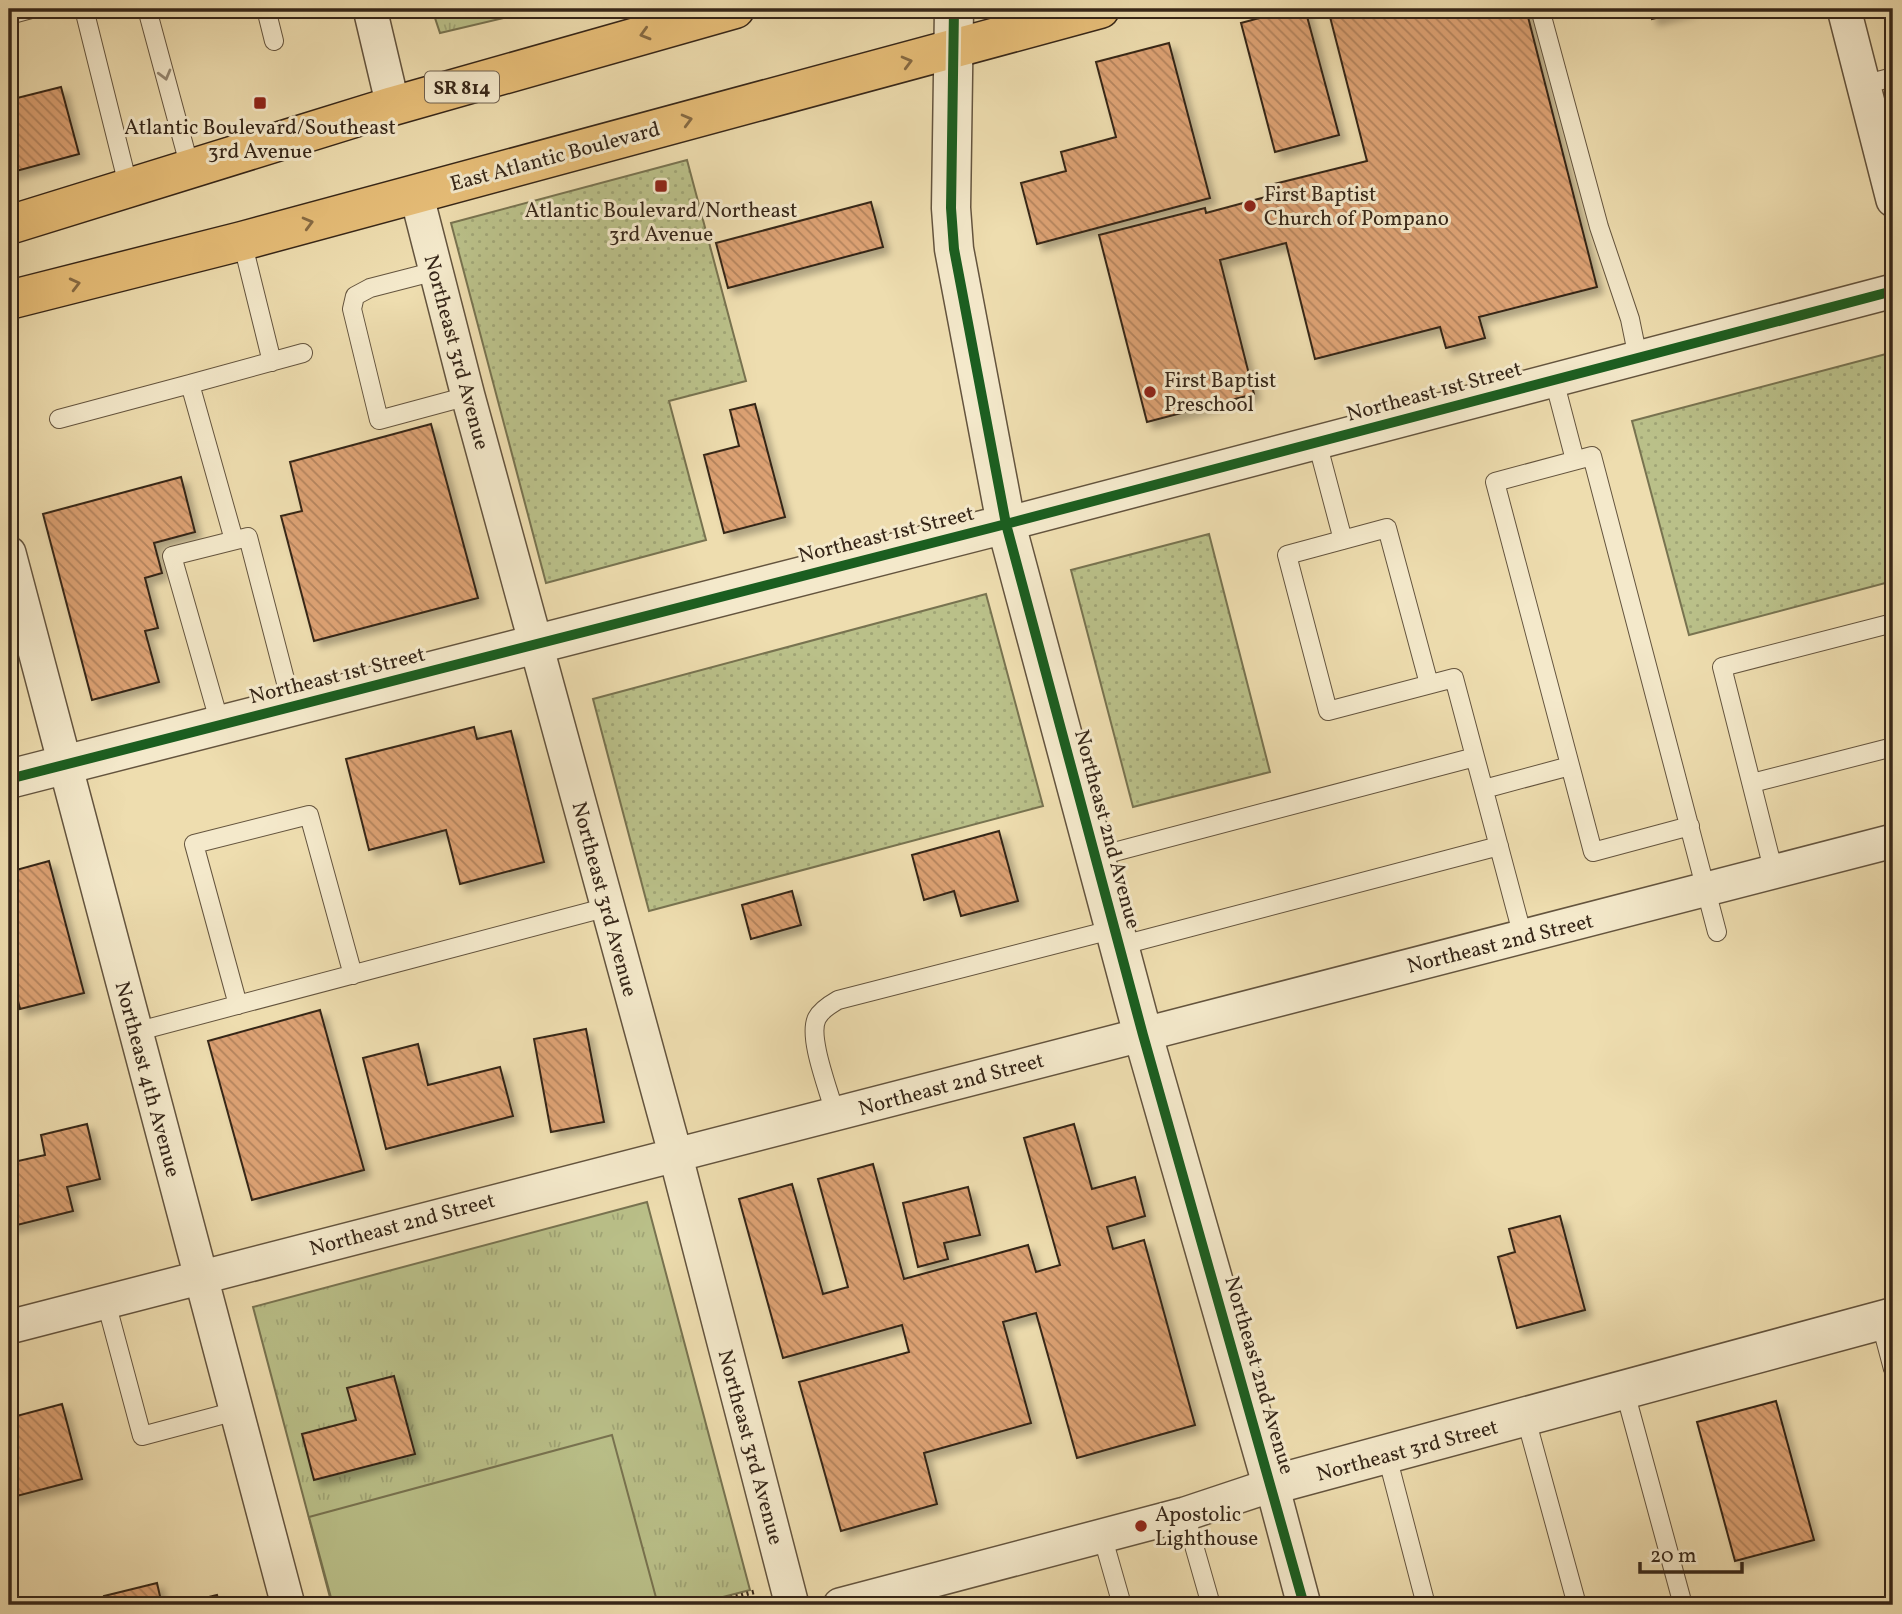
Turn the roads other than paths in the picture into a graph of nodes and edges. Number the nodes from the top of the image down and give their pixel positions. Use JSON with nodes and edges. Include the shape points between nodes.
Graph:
{"nodes":[{"id":1,"x":31,"y":9,"type":"edge"},
{"id":2,"x":84,"y":9,"type":"edge"},
{"id":3,"x":147,"y":9,"type":"edge"},
{"id":4,"x":266,"y":9,"type":"edge"},
{"id":5,"x":370,"y":9,"type":"edge"},
{"id":6,"x":735,"y":9,"type":"edge"},
{"id":7,"x":954,"y":9,"type":"edge"},
{"id":8,"x":975,"y":9,"type":"edge"},
{"id":9,"x":1100,"y":9,"type":"edge"},
{"id":10,"x":1540,"y":9,"type":"edge"},
{"id":11,"x":1606,"y":9,"type":"edge"},
{"id":12,"x":1617,"y":9,"type":"edge"},
{"id":13,"x":1844,"y":9,"type":"edge"},
{"id":14,"x":9,"y":15,"type":"edge"},
{"id":15,"x":274,"y":41,"type":"dead end"},
{"id":16,"x":953,"y":49,"type":"junction"},
{"id":17,"x":1878,"y":81,"type":"edge"},
{"id":18,"x":393,"y":106,"type":"junction"},
{"id":19,"x":190,"y":168,"type":"junction"},
{"id":20,"x":129,"y":189,"type":"junction"},
{"id":21,"x":416,"y":193,"type":"junction"},
{"id":22,"x":1893,"y":200,"type":"edge"},
{"id":23,"x":9,"y":225,"type":"edge"},
{"id":24,"x":242,"y":241,"type":"junction"},
{"id":25,"x":9,"y":250,"type":"edge"},
{"id":26,"x":436,"y":271,"type":"junction"},
{"id":27,"x":1893,"y":291,"type":"edge"},
{"id":28,"x":9,"y":300,"type":"edge"},
{"id":29,"x":303,"y":353,"type":"dead end"},
{"id":30,"x":1637,"y":358,"type":"junction"},
{"id":31,"x":272,"y":362,"type":"junction"},
{"id":32,"x":1554,"y":380,"type":"junction"},
{"id":33,"x":190,"y":384,"type":"junction"},
{"id":34,"x":468,"y":396,"type":"junction"},
{"id":35,"x":60,"y":419,"type":"dead end"},
{"id":36,"x":1317,"y":442,"type":"junction"},
{"id":37,"x":1575,"y":460,"type":"junction"},
{"id":38,"x":1006,"y":524,"type":"junction"},
{"id":39,"x":234,"y":540,"type":"junction"},
{"id":40,"x":1343,"y":540,"type":"junction"},
{"id":41,"x":9,"y":553,"type":"edge"},
{"id":42,"x":1893,"y":624,"type":"edge"},
{"id":43,"x":536,"y":644,"type":"junction"},
{"id":44,"x":1429,"y":684,"type":"junction"},
{"id":45,"x":292,"y":706,"type":"junction"},
{"id":46,"x":220,"y":724,"type":"junction"},
{"id":47,"x":1893,"y":747,"type":"edge"},
{"id":48,"x":1475,"y":757,"type":"junction"},
{"id":49,"x":64,"y":765,"type":"junction"},
{"id":50,"x":1570,"y":766,"type":"junction"},
{"id":51,"x":9,"y":779,"type":"edge"},
{"id":52,"x":1752,"y":783,"type":"junction"},
{"id":53,"x":1484,"y":789,"type":"junction"},
{"id":54,"x":1690,"y":826,"type":"junction"},
{"id":55,"x":1893,"y":841,"type":"edge"},
{"id":56,"x":1499,"y":846,"type":"junction"},
{"id":57,"x":1095,"y":857,"type":"junction"},
{"id":58,"x":1774,"y":873,"type":"junction"},
{"id":59,"x":1706,"y":891,"type":"junction"},
{"id":60,"x":608,"y":907,"type":"junction"},
{"id":61,"x":1717,"y":932,"type":"dead end"},
{"id":62,"x":1117,"y":937,"type":"junction"},
{"id":63,"x":1523,"y":937,"type":"junction"},
{"id":64,"x":353,"y":975,"type":"junction"},
{"id":65,"x":238,"y":1004,"type":"junction"},
{"id":66,"x":135,"y":1032,"type":"junction"},
{"id":67,"x":1143,"y":1035,"type":"junction"},
{"id":68,"x":835,"y":1114,"type":"junction"},
{"id":69,"x":675,"y":1153,"type":"junction"},
{"id":70,"x":201,"y":1277,"type":"junction"},
{"id":71,"x":106,"y":1302,"type":"junction"},
{"id":72,"x":1887,"y":1319,"type":"edge"},
{"id":73,"x":9,"y":1327,"type":"edge"},
{"id":74,"x":1893,"y":1369,"type":"edge"},
{"id":75,"x":1625,"y":1392,"type":"junction"},
{"id":76,"x":236,"y":1411,"type":"junction"},
{"id":77,"x":1526,"y":1419,"type":"junction"},
{"id":78,"x":1387,"y":1455,"type":"junction"},
{"id":79,"x":1272,"y":1485,"type":"junction"},
{"id":80,"x":1185,"y":1514,"type":"junction"},
{"id":81,"x":1102,"y":1535,"type":"junction"},
{"id":82,"x":789,"y":1594,"type":"edge"},
{"id":83,"x":288,"y":1605,"type":"edge"},
{"id":84,"x":840,"y":1605,"type":"edge"},
{"id":85,"x":1122,"y":1605,"type":"edge"},
{"id":86,"x":1211,"y":1605,"type":"edge"},
{"id":87,"x":1304,"y":1605,"type":"edge"},
{"id":88,"x":1426,"y":1605,"type":"edge"},
{"id":89,"x":1577,"y":1605,"type":"edge"},
{"id":90,"x":1683,"y":1605,"type":"edge"}],
"edges":[{"from":1,"to":14,"type":"lane"},
{"from":2,"to":20,"type":"lane"},
{"from":3,"to":19,"type":"lane","one_way":true},
{"from":4,"to":15,"type":"lane"},
{"from":5,"to":18,"type":"street"},
{"from":6,"to":18,"type":"main road","number":"SR 814","one_way":true},
{"from":7,"to":16,"type":"street","name":"Northeast 2nd Avenue"},
{"from":8,"to":16,"type":"street"},
{"from":9,"to":16,"type":"main road","name":"East Atlantic Boulevard"},
{"from":10,"to":30,"type":"lane","via":[[1599,227],[1630,319]]},
{"from":11,"to":12,"type":"lane"},
{"from":13,"to":17,"type":"street"},
{"from":21,"to":16,"type":"main road","name":"East Atlantic Boulevard","one_way":true},
{"from":16,"to":38,"type":"street","name":"Northeast 2nd Avenue","via":[[954,249]]},
{"from":17,"to":22,"type":"street"},
{"from":18,"to":19,"type":"main road","number":"SR 814"},
{"from":19,"to":20,"type":"main road","number":"SR 814"},
{"from":20,"to":23,"type":"main road","number":"SR 814"},
{"from":20,"to":25,"type":"main road"},
{"from":24,"to":21,"type":"main road","name":"East Atlantic Boulevard","one_way":true},
{"from":21,"to":26,"type":"street","name":"Northeast 3rd Avenue"},
{"from":28,"to":24,"type":"main road","name":"East Atlantic Boulevard","one_way":true},
{"from":24,"to":31,"type":"lane"},
{"from":26,"to":34,"type":"street","name":"Northeast 3rd Avenue"},
{"from":26,"to":34,"type":"lane","via":[[355,296],[352,309],[379,420]]},
{"from":27,"to":30,"type":"street","name":"Northeast 1st Street"},
{"from":29,"to":31,"type":"lane"},
{"from":30,"to":32,"type":"street","name":"Northeast 1st Street"},
{"from":31,"to":33,"type":"lane"},
{"from":32,"to":36,"type":"street","name":"Northeast 1st Street"},
{"from":32,"to":37,"type":"lane"},
{"from":33,"to":35,"type":"lane"},
{"from":33,"to":39,"type":"lane"},
{"from":34,"to":43,"type":"street","name":"Northeast 3rd Avenue"},
{"from":36,"to":38,"type":"street","name":"Northeast 1st Street"},
{"from":36,"to":40,"type":"lane"},
{"from":37,"to":50,"type":"lane","via":[[1495,482]]},
{"from":37,"to":54,"type":"lane","via":[[1592,456]]},
{"from":38,"to":43,"type":"street","name":"Northeast 1st Street"},
{"from":38,"to":57,"type":"street","name":"Northeast 2nd Avenue"},
{"from":39,"to":45,"type":"lane","via":[[247,537]]},
{"from":39,"to":46,"type":"lane","via":[[172,556]]},
{"from":40,"to":44,"type":"lane","via":[[1387,528]]},
{"from":40,"to":44,"type":"lane","via":[[1287,555],[1328,711]]},
{"from":41,"to":49,"type":"street","name":"Northeast 4th Avenue"},
{"from":42,"to":52,"type":"lane","via":[[1722,667]]},
{"from":43,"to":45,"type":"street","name":"Northeast 1st Street"},
{"from":43,"to":60,"type":"street","name":"Northeast 3rd Avenue"},
{"from":44,"to":48,"type":"lane","via":[[1454,678]]},
{"from":45,"to":46,"type":"street","name":"Northeast 1st Street"},
{"from":46,"to":49,"type":"street","name":"Northeast 1st Street"},
{"from":47,"to":52,"type":"lane"},
{"from":48,"to":53,"type":"lane"},
{"from":48,"to":57,"type":"lane"},
{"from":49,"to":51,"type":"street","name":"Northeast 1st Street"},
{"from":49,"to":66,"type":"street","name":"Northeast 4th Avenue"},
{"from":50,"to":53,"type":"lane"},
{"from":50,"to":54,"type":"lane","via":[[1593,852]]},
{"from":52,"to":58,"type":"lane"},
{"from":53,"to":56,"type":"lane"},
{"from":54,"to":59,"type":"lane"},
{"from":55,"to":58,"type":"street","name":"Northeast 2nd Street"},
{"from":56,"to":62,"type":"lane"},
{"from":56,"to":63,"type":"lane"},
{"from":57,"to":62,"type":"street","name":"Northeast 2nd Avenue"},
{"from":58,"to":59,"type":"street","name":"Northeast 2nd Street"},
{"from":59,"to":61,"type":"lane"},
{"from":59,"to":63,"type":"street","name":"Northeast 2nd Street"},
{"from":60,"to":64,"type":"lane"},
{"from":60,"to":69,"type":"street","name":"Northeast 3rd Avenue"},
{"from":62,"to":67,"type":"street","name":"Northeast 2nd Avenue"},
{"from":62,"to":68,"type":"lane","via":[[838,1000],[817,1017],[816,1042]]},
{"from":63,"to":67,"type":"street","name":"Northeast 2nd Street"},
{"from":64,"to":65,"type":"lane"},
{"from":64,"to":65,"type":"lane","via":[[309,815],[194,844]]},
{"from":65,"to":66,"type":"lane"},
{"from":66,"to":70,"type":"street","name":"Northeast 4th Avenue"},
{"from":67,"to":68,"type":"street","name":"Northeast 2nd Street"},
{"from":67,"to":79,"type":"street","name":"Northeast 2nd Avenue"},
{"from":68,"to":69,"type":"street","name":"Northeast 2nd Street"},
{"from":69,"to":70,"type":"street","name":"Northeast 2nd Street"},
{"from":69,"to":82,"type":"street","name":"Northeast 3rd Avenue"},
{"from":70,"to":71,"type":"street","name":"Northeast 2nd Street"},
{"from":70,"to":76,"type":"street","name":"Northeast 4th Avenue"},
{"from":71,"to":73,"type":"street","name":"Northeast 2nd Street"},
{"from":71,"to":76,"type":"lane","via":[[142,1436]]},
{"from":72,"to":74,"type":"lane"},
{"from":72,"to":75,"type":"street","name":"Northeast 3rd Street"},
{"from":75,"to":77,"type":"street","name":"Northeast 3rd Street"},
{"from":75,"to":90,"type":"lane"},
{"from":76,"to":83,"type":"street","name":"Northeast 4th Avenue"},
{"from":77,"to":78,"type":"street","name":"Northeast 3rd Street"},
{"from":77,"to":89,"type":"lane"},
{"from":78,"to":79,"type":"street","name":"Northeast 3rd Street"},
{"from":78,"to":88,"type":"lane"},
{"from":79,"to":80,"type":"street","name":"Northeast 3rd Street"},
{"from":79,"to":87,"type":"street","name":"Northeast 2nd Avenue"},
{"from":80,"to":81,"type":"street","name":"Northeast 3rd Street"},
{"from":80,"to":86,"type":"lane"},
{"from":81,"to":84,"type":"street","name":"Northeast 3rd Street"},
{"from":81,"to":85,"type":"lane"}]}
